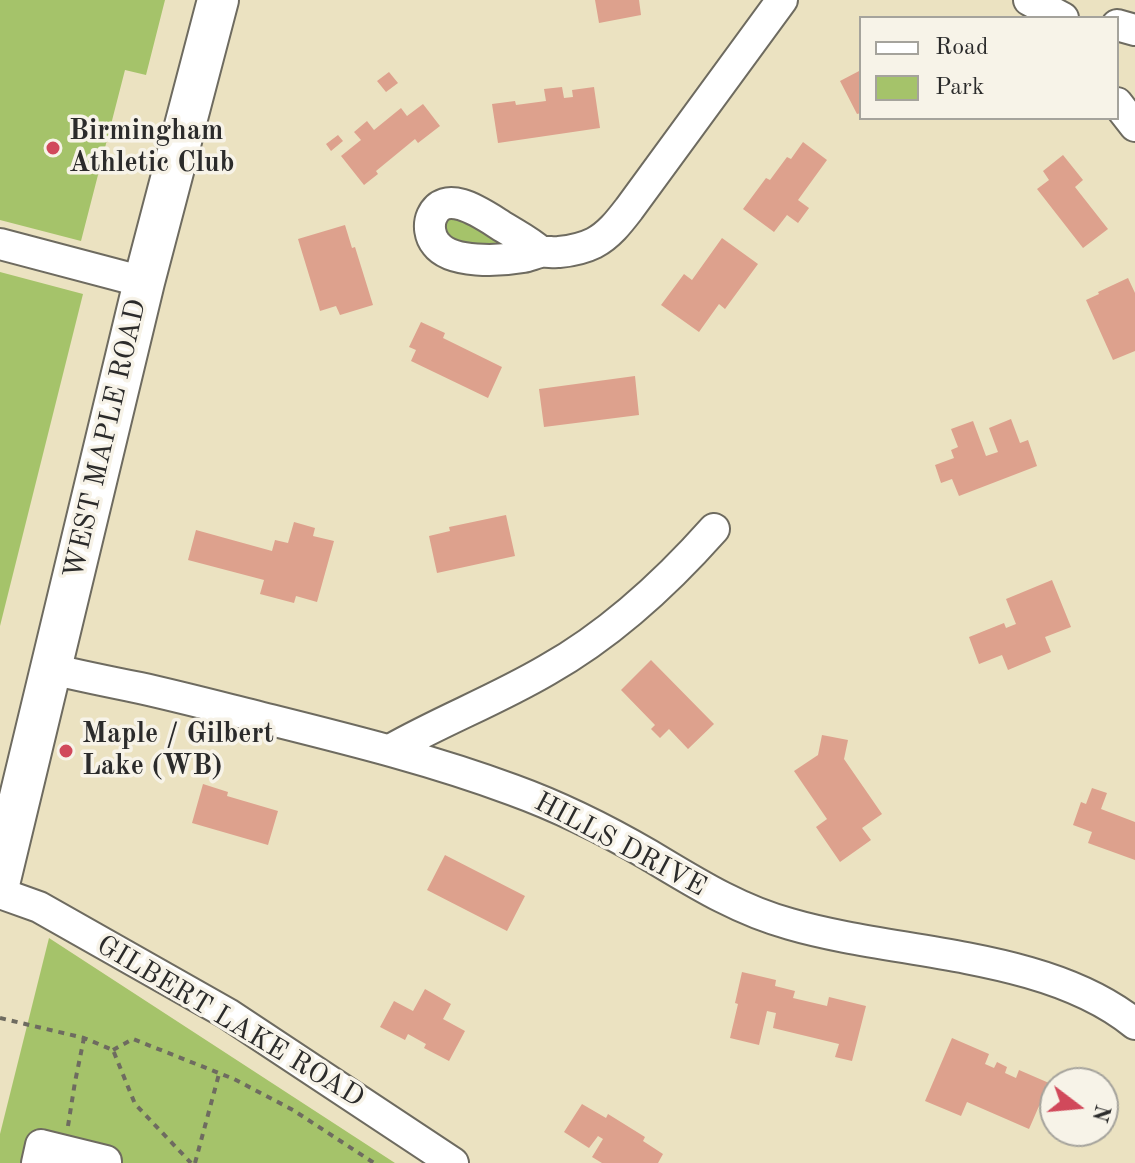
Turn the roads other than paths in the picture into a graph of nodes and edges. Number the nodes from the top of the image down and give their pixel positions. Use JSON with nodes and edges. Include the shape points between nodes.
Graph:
{"nodes":[{"id":1,"x":218,"y":0,"type":"edge"},
{"id":2,"x":782,"y":0,"type":"edge"},
{"id":3,"x":1029,"y":0,"type":"edge"},
{"id":4,"x":1059,"y":16,"type":"edge"},
{"id":5,"x":1119,"y":106,"type":"edge"},
{"id":6,"x":1135,"y":126,"type":"edge"},
{"id":7,"x":0,"y":244,"type":"edge"},
{"id":8,"x":541,"y":252,"type":"dead end"},
{"id":9,"x":144,"y":282,"type":"junction"},
{"id":10,"x":714,"y":529,"type":"dead end"},
{"id":11,"x":51,"y":669,"type":"junction"},
{"id":12,"x":390,"y":750,"type":"junction"},
{"id":13,"x":0,"y":880,"type":"edge"},
{"id":14,"x":0,"y":893,"type":"edge"},
{"id":15,"x":1135,"y":1024,"type":"edge"},
{"id":16,"x":37,"y":1163,"type":"edge"},
{"id":17,"x":106,"y":1163,"type":"edge"},
{"id":18,"x":453,"y":1163,"type":"edge"}],
"edges":[{"from":1,"to":9,"type":"main road","name":"WEST MAPLE ROAD"},
{"from":2,"to":8,"type":"street","via":[[614,228],[593,244]]},
{"from":3,"to":4,"type":"street"},
{"from":5,"to":6,"type":"street"},
{"from":7,"to":9,"type":"street"},
{"from":9,"to":11,"type":"main road","name":"WEST MAPLE ROAD"},
{"from":10,"to":12,"type":"street","via":[[637,606],[572,655]]},
{"from":11,"to":12,"type":"street","name":"HILLS DRIVE"},
{"from":11,"to":13,"type":"main road","name":"WEST MAPLE ROAD"},
{"from":12,"to":15,"type":"street","name":"HILLS DRIVE","via":[[561,810],[745,909],[802,927],[1035,975],[1100,1000]]},
{"from":14,"to":18,"type":"street","name":"GILBERT LAKE ROAD","via":[[39,907],[228,1014]]},
{"from":16,"to":17,"type":"street","via":[[41,1145]]}]}
